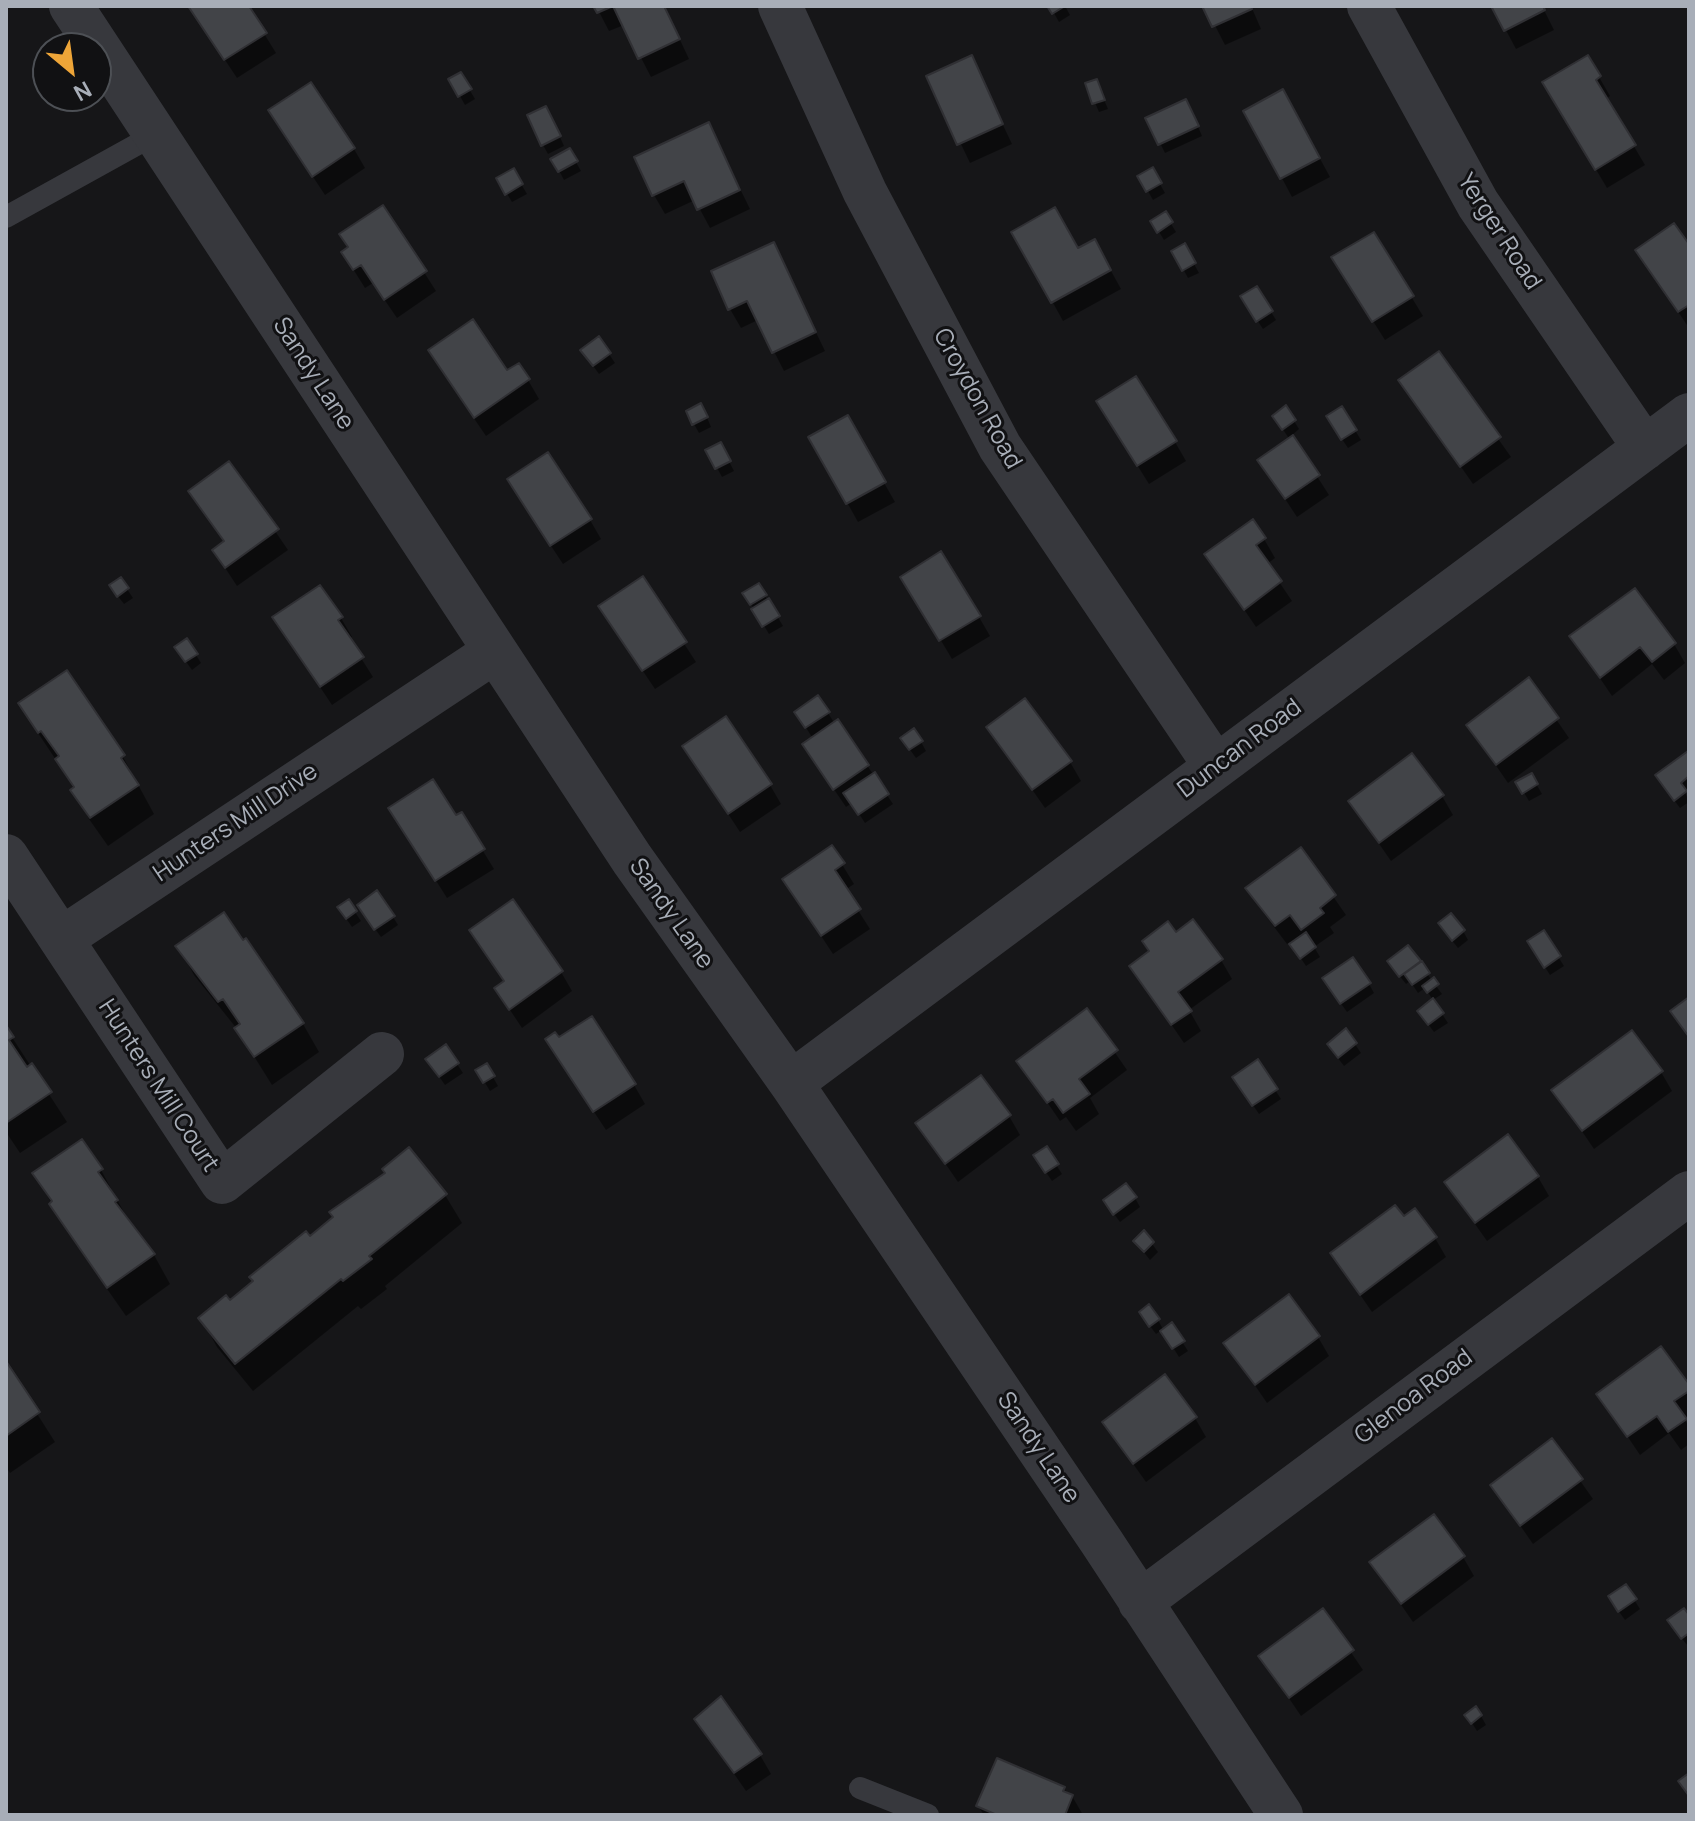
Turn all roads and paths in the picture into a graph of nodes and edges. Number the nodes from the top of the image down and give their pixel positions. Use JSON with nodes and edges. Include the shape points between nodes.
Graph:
{"nodes":[{"id":1,"x":71,"y":6,"type":"edge"},
{"id":2,"x":780,"y":6,"type":"edge"},
{"id":3,"x":1369,"y":6,"type":"edge"},
{"id":4,"x":156,"y":134,"type":"junction"},
{"id":5,"x":6,"y":217,"type":"edge"},
{"id":6,"x":1689,"y":415,"type":"edge"},
{"id":7,"x":1645,"y":448,"type":"junction"},
{"id":8,"x":494,"y":652,"type":"junction"},
{"id":9,"x":1216,"y":767,"type":"junction"},
{"id":10,"x":6,"y":856,"type":"edge"},
{"id":11,"x":61,"y":939,"type":"junction"},
{"id":12,"x":382,"y":1054,"type":"dead end"},
{"id":13,"x":791,"y":1083,"type":"junction"},
{"id":14,"x":1689,"y":1193,"type":"edge"},
{"id":15,"x":1140,"y":1602,"type":"junction"},
{"id":16,"x":860,"y":1788,"type":"dead end"},
{"id":17,"x":928,"y":1815,"type":"edge"},
{"id":18,"x":1281,"y":1815,"type":"edge"}],
"edges":[{"from":1,"to":4,"type":"street","name":"Sandy Lane"},
{"from":2,"to":9,"type":"street","name":"Croydon Road","via":[[865,192],[1000,447]]},
{"from":3,"to":7,"type":"street","name":"Yerger Road","via":[[1478,204]]},
{"from":4,"to":5,"type":"lane"},
{"from":4,"to":8,"type":"street","name":"Sandy Lane"},
{"from":6,"to":7,"type":"street","name":"Duncan Road"},
{"from":7,"to":9,"type":"street","name":"Duncan Road"},
{"from":8,"to":11,"type":"street","name":"Hunters Mill Drive"},
{"from":8,"to":13,"type":"street","name":"Sandy Lane"},
{"from":9,"to":13,"type":"street","name":"Duncan Road"},
{"from":10,"to":11,"type":"street"},
{"from":11,"to":12,"type":"street","name":"Hunters Mill Court","via":[[222,1182]]},
{"from":13,"to":15,"type":"street","name":"Sandy Lane"},
{"from":14,"to":15,"type":"street","name":"Glenoa Road"},
{"from":15,"to":18,"type":"street","name":"Sandy Lane"},
{"from":16,"to":17,"type":"lane"}]}
